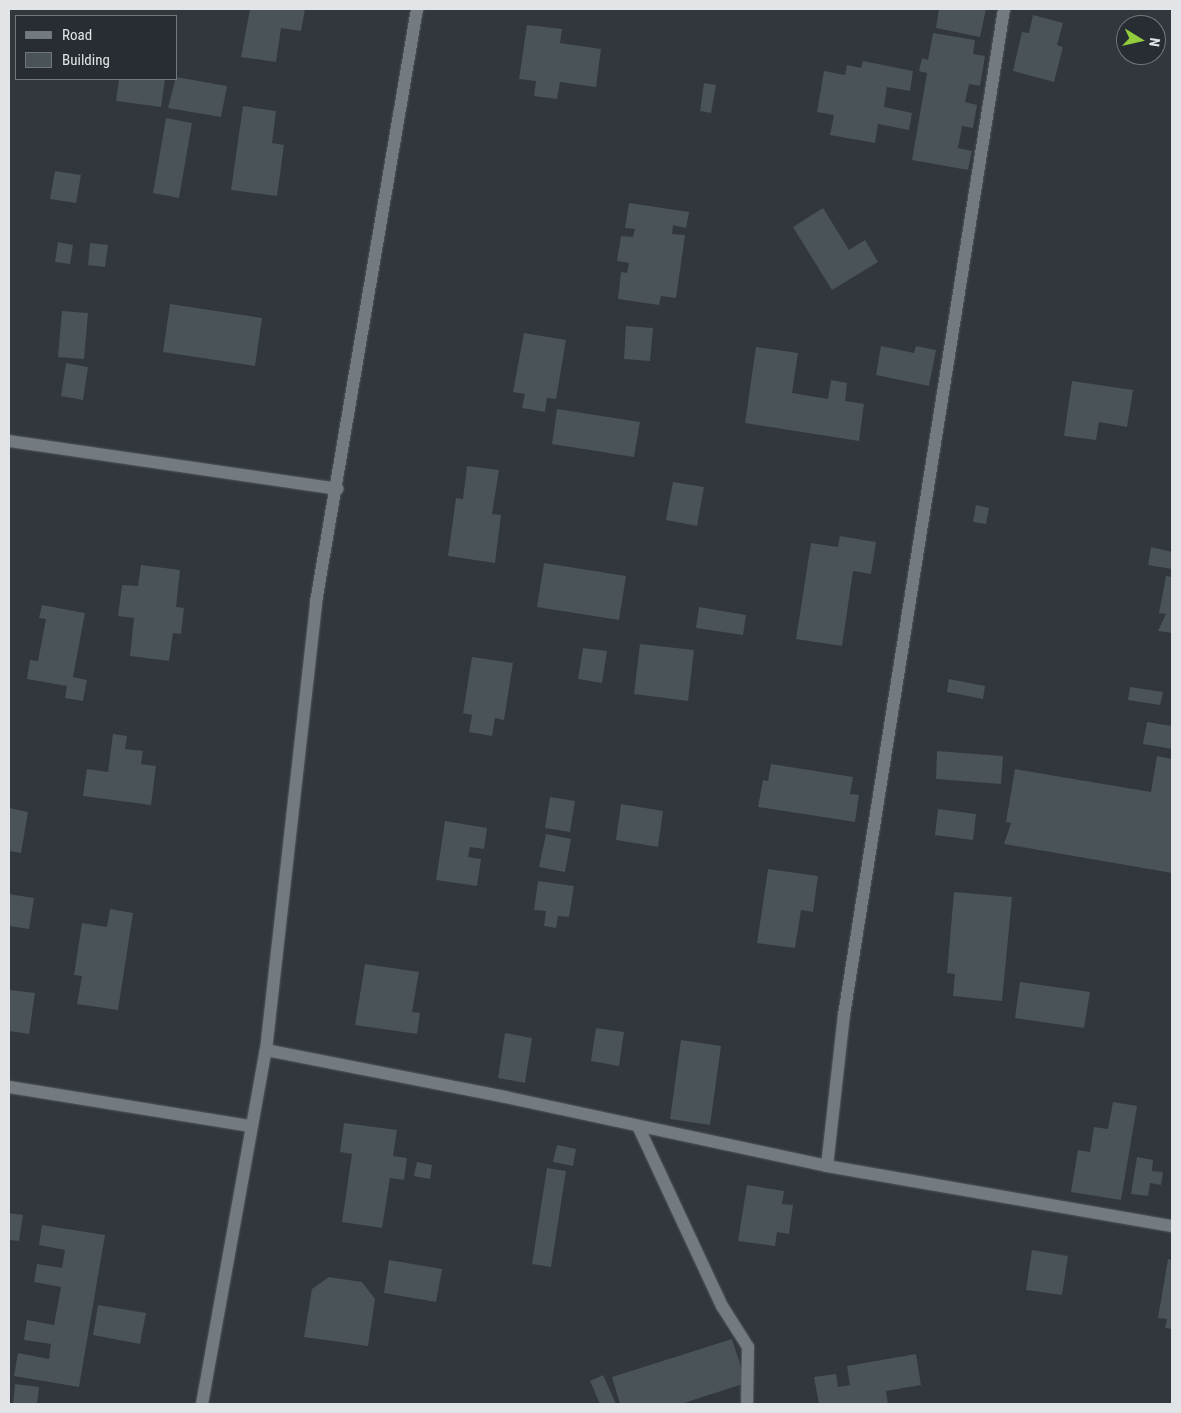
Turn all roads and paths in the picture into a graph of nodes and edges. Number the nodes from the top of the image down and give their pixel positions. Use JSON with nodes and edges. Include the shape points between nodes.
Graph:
{"nodes":[{"id":1,"x":417,"y":9,"type":"edge"},
{"id":2,"x":1004,"y":9,"type":"edge"},
{"id":3,"x":9,"y":441,"type":"edge"},
{"id":4,"x":338,"y":489,"type":"junction"},
{"id":5,"x":266,"y":1050,"type":"junction"},
{"id":6,"x":9,"y":1087,"type":"edge"},
{"id":7,"x":251,"y":1126,"type":"junction"},
{"id":8,"x":638,"y":1126,"type":"junction"},
{"id":9,"x":827,"y":1166,"type":"junction"},
{"id":10,"x":1172,"y":1226,"type":"edge"},
{"id":11,"x":202,"y":1404,"type":"edge"},
{"id":12,"x":747,"y":1404,"type":"edge"}],
"edges":[{"from":1,"to":4,"type":"street"},
{"from":2,"to":9,"type":"street","via":[[844,1015]]},
{"from":3,"to":4,"type":"street"},
{"from":4,"to":5,"type":"street","via":[[316,602]]},
{"from":5,"to":7,"type":"street"},
{"from":5,"to":8,"type":"street"},
{"from":6,"to":7,"type":"street"},
{"from":7,"to":11,"type":"street"},
{"from":8,"to":9,"type":"street"},
{"from":8,"to":12,"type":"street","via":[[722,1306],[748,1347]]},
{"from":9,"to":10,"type":"street"}]}
